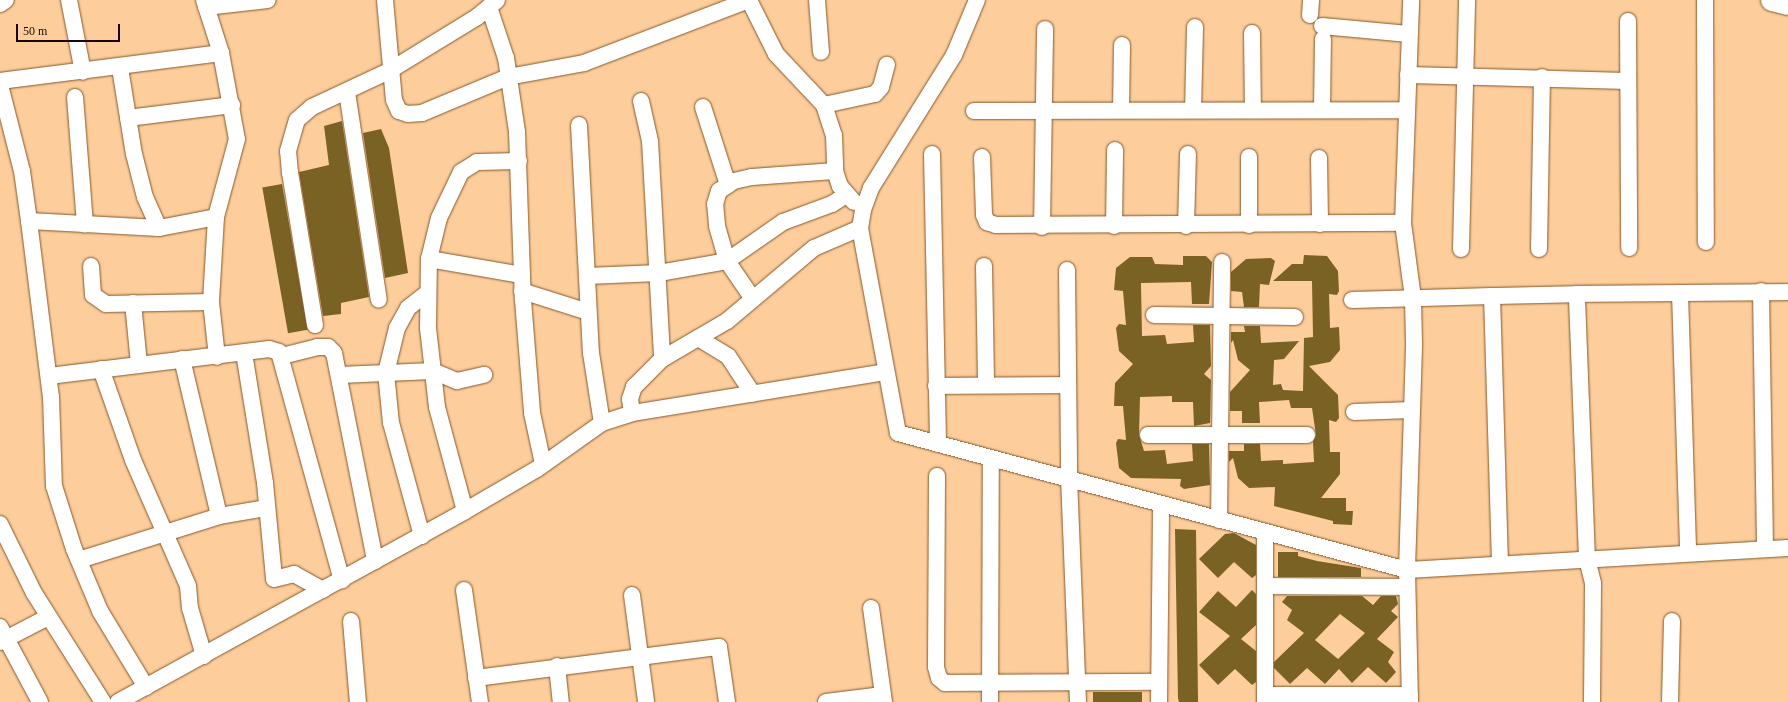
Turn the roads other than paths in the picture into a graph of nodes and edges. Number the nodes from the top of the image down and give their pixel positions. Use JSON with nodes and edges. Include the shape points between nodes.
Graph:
{"nodes":[{"id":1,"x":6,"y":0,"type":"edge"},
{"id":2,"x":69,"y":0,"type":"edge"},
{"id":3,"x":268,"y":0,"type":"edge"},
{"id":4,"x":384,"y":0,"type":"edge"},
{"id":5,"x":749,"y":0,"type":"edge"},
{"id":6,"x":817,"y":0,"type":"edge"},
{"id":7,"x":977,"y":0,"type":"edge"},
{"id":8,"x":1411,"y":0,"type":"edge"},
{"id":9,"x":1467,"y":0,"type":"edge"},
{"id":10,"x":1706,"y":0,"type":"edge"},
{"id":11,"x":1772,"y":0,"type":"edge"},
{"id":12,"x":205,"y":3,"type":"edge"},
{"id":13,"x":493,"y":3,"type":"edge"},
{"id":14,"x":0,"y":4,"type":"edge"},
{"id":15,"x":1788,"y":4,"type":"edge"},
{"id":16,"x":1628,"y":21,"type":"dead end"},
{"id":17,"x":1195,"y":27,"type":"dead end"},
{"id":18,"x":1045,"y":28,"type":"dead end"},
{"id":19,"x":1252,"y":33,"type":"dead end"},
{"id":20,"x":1409,"y":34,"type":"junction"},
{"id":21,"x":1122,"y":45,"type":"dead end"},
{"id":22,"x":221,"y":52,"type":"junction"},
{"id":23,"x":821,"y":52,"type":"dead end"},
{"id":24,"x":887,"y":65,"type":"dead end"},
{"id":25,"x":120,"y":68,"type":"junction"},
{"id":26,"x":389,"y":71,"type":"junction"},
{"id":27,"x":83,"y":72,"type":"junction"},
{"id":28,"x":1408,"y":75,"type":"junction"},
{"id":29,"x":1466,"y":75,"type":"junction"},
{"id":30,"x":508,"y":77,"type":"junction"},
{"id":31,"x":1542,"y":77,"type":"junction"},
{"id":32,"x":0,"y":81,"type":"edge"},
{"id":33,"x":1628,"y":81,"type":"junction"},
{"id":34,"x":0,"y":85,"type":"edge"},
{"id":35,"x":347,"y":92,"type":"junction"},
{"id":36,"x":75,"y":97,"type":"dead end"},
{"id":37,"x":641,"y":102,"type":"dead end"},
{"id":38,"x":232,"y":105,"type":"junction"},
{"id":39,"x":824,"y":105,"type":"junction"},
{"id":40,"x":703,"y":107,"type":"dead end"},
{"id":41,"x":1322,"y":109,"type":"junction"},
{"id":42,"x":1043,"y":110,"type":"junction"},
{"id":43,"x":1121,"y":110,"type":"junction"},
{"id":44,"x":1193,"y":110,"type":"junction"},
{"id":45,"x":1253,"y":110,"type":"junction"},
{"id":46,"x":1406,"y":110,"type":"junction"},
{"id":47,"x":974,"y":111,"type":"dead end"},
{"id":48,"x":128,"y":118,"type":"junction"},
{"id":49,"x":579,"y":125,"type":"dead end"},
{"id":50,"x":1115,"y":150,"type":"dead end"},
{"id":51,"x":932,"y":154,"type":"dead end"},
{"id":52,"x":1188,"y":154,"type":"dead end"},
{"id":53,"x":982,"y":157,"type":"dead end"},
{"id":54,"x":1248,"y":157,"type":"dead end"},
{"id":55,"x":1319,"y":158,"type":"dead end"},
{"id":56,"x":519,"y":161,"type":"junction"},
{"id":57,"x":835,"y":171,"type":"junction"},
{"id":58,"x":728,"y":185,"type":"junction"},
{"id":59,"x":846,"y":195,"type":"junction"},
{"id":60,"x":863,"y":210,"type":"junction"},
{"id":61,"x":216,"y":217,"type":"junction"},
{"id":62,"x":29,"y":221,"type":"junction"},
{"id":63,"x":1403,"y":223,"type":"junction"},
{"id":64,"x":1320,"y":224,"type":"junction"},
{"id":65,"x":85,"y":225,"type":"junction"},
{"id":66,"x":1249,"y":225,"type":"junction"},
{"id":67,"x":1114,"y":226,"type":"junction"},
{"id":68,"x":1186,"y":226,"type":"junction"},
{"id":69,"x":1042,"y":227,"type":"junction"},
{"id":70,"x":159,"y":228,"type":"junction"},
{"id":71,"x":860,"y":228,"type":"junction"},
{"id":72,"x":1706,"y":242,"type":"dead end"},
{"id":73,"x":1629,"y":248,"type":"dead end"},
{"id":74,"x":1461,"y":249,"type":"dead end"},
{"id":75,"x":1539,"y":249,"type":"dead end"},
{"id":76,"x":429,"y":259,"type":"junction"},
{"id":77,"x":727,"y":261,"type":"junction"},
{"id":78,"x":1222,"y":262,"type":"dead end"},
{"id":79,"x":91,"y":266,"type":"dead end"},
{"id":80,"x":984,"y":266,"type":"dead end"},
{"id":81,"x":1067,"y":270,"type":"dead end"},
{"id":82,"x":659,"y":273,"type":"junction"},
{"id":83,"x":587,"y":276,"type":"junction"},
{"id":84,"x":522,"y":283,"type":"junction"},
{"id":85,"x":1761,"y":291,"type":"junction"},
{"id":86,"x":1788,"y":292,"type":"edge"},
{"id":87,"x":427,"y":293,"type":"junction"},
{"id":88,"x":1680,"y":293,"type":"junction"},
{"id":89,"x":1577,"y":294,"type":"junction"},
{"id":90,"x":1492,"y":296,"type":"junction"},
{"id":91,"x":1413,"y":298,"type":"junction"},
{"id":92,"x":753,"y":299,"type":"junction"},
{"id":93,"x":379,"y":300,"type":"dead end"},
{"id":94,"x":1352,"y":300,"type":"dead end"},
{"id":95,"x":211,"y":302,"type":"junction"},
{"id":96,"x":133,"y":303,"type":"junction"},
{"id":97,"x":588,"y":312,"type":"junction"},
{"id":98,"x":1154,"y":315,"type":"dead end"},
{"id":99,"x":1222,"y":316,"type":"junction"},
{"id":100,"x":1295,"y":317,"type":"dead end"},
{"id":101,"x":314,"y":325,"type":"dead end"},
{"id":102,"x":698,"y":338,"type":"junction"},
{"id":103,"x":244,"y":353,"type":"junction"},
{"id":104,"x":282,"y":356,"type":"junction"},
{"id":105,"x":217,"y":357,"type":"junction"},
{"id":106,"x":182,"y":359,"type":"junction"},
{"id":107,"x":662,"y":359,"type":"junction"},
{"id":108,"x":139,"y":364,"type":"junction"},
{"id":109,"x":101,"y":369,"type":"junction"},
{"id":110,"x":433,"y":371,"type":"junction"},
{"id":111,"x":885,"y":372,"type":"junction"},
{"id":112,"x":386,"y":373,"type":"junction"},
{"id":113,"x":338,"y":375,"type":"junction"},
{"id":114,"x":484,"y":375,"type":"dead end"},
{"id":115,"x":49,"y":376,"type":"junction"},
{"id":116,"x":1067,"y":385,"type":"junction"},
{"id":117,"x":936,"y":386,"type":"junction"},
{"id":118,"x":986,"y":386,"type":"junction"},
{"id":119,"x":753,"y":394,"type":"junction"},
{"id":120,"x":1412,"y":410,"type":"junction"},
{"id":121,"x":1354,"y":412,"type":"dead end"},
{"id":122,"x":632,"y":413,"type":"junction"},
{"id":123,"x":602,"y":423,"type":"junction"},
{"id":124,"x":1148,"y":435,"type":"dead end"},
{"id":125,"x":1306,"y":435,"type":"dead end"},
{"id":126,"x":1221,"y":436,"type":"junction"},
{"id":127,"x":938,"y":444,"type":"junction"},
{"id":128,"x":991,"y":459,"type":"junction"},
{"id":129,"x":544,"y":464,"type":"junction"},
{"id":130,"x":938,"y":476,"type":"dead end"},
{"id":131,"x":1069,"y":478,"type":"junction"},
{"id":132,"x":1161,"y":505,"type":"junction"},
{"id":133,"x":266,"y":508,"type":"junction"},
{"id":134,"x":465,"y":511,"type":"junction"},
{"id":135,"x":219,"y":516,"type":"junction"},
{"id":136,"x":1219,"y":520,"type":"junction"},
{"id":137,"x":0,"y":524,"type":"edge"},
{"id":138,"x":164,"y":532,"type":"junction"},
{"id":139,"x":1265,"y":532,"type":"junction"},
{"id":140,"x":422,"y":536,"type":"junction"},
{"id":141,"x":1788,"y":548,"type":"edge"},
{"id":142,"x":1765,"y":549,"type":"junction"},
{"id":143,"x":1688,"y":553,"type":"junction"},
{"id":144,"x":1587,"y":559,"type":"junction"},
{"id":145,"x":79,"y":560,"type":"junction"},
{"id":146,"x":375,"y":562,"type":"junction"},
{"id":147,"x":1500,"y":564,"type":"junction"},
{"id":148,"x":1407,"y":570,"type":"junction"},
{"id":149,"x":342,"y":580,"type":"junction"},
{"id":150,"x":1265,"y":586,"type":"junction"},
{"id":151,"x":1407,"y":587,"type":"junction"},
{"id":152,"x":323,"y":590,"type":"junction"},
{"id":153,"x":464,"y":590,"type":"dead end"},
{"id":154,"x":632,"y":595,"type":"dead end"},
{"id":155,"x":871,"y":608,"type":"dead end"},
{"id":156,"x":48,"y":617,"type":"junction"},
{"id":157,"x":351,"y":621,"type":"dead end"},
{"id":158,"x":1672,"y":621,"type":"dead end"},
{"id":159,"x":2,"y":636,"type":"edge"},
{"id":160,"x":640,"y":655,"type":"junction"},
{"id":161,"x":204,"y":656,"type":"junction"},
{"id":162,"x":557,"y":666,"type":"junction"},
{"id":163,"x":476,"y":678,"type":"junction"},
{"id":164,"x":1078,"y":682,"type":"junction"},
{"id":165,"x":1159,"y":682,"type":"junction"},
{"id":166,"x":989,"y":683,"type":"junction"},
{"id":167,"x":146,"y":687,"type":"junction"},
{"id":168,"x":1265,"y":698,"type":"edge"},
{"id":169,"x":1410,"y":698,"type":"edge"},
{"id":170,"x":884,"y":699,"type":"edge"},
{"id":171,"x":40,"y":702,"type":"edge"},
{"id":172,"x":103,"y":702,"type":"edge"},
{"id":173,"x":118,"y":702,"type":"edge"},
{"id":174,"x":358,"y":702,"type":"edge"},
{"id":175,"x":480,"y":702,"type":"edge"},
{"id":176,"x":561,"y":702,"type":"edge"},
{"id":177,"x":646,"y":702,"type":"edge"},
{"id":178,"x":727,"y":702,"type":"edge"},
{"id":179,"x":826,"y":702,"type":"edge"},
{"id":180,"x":990,"y":702,"type":"edge"},
{"id":181,"x":1078,"y":702,"type":"edge"},
{"id":182,"x":1159,"y":702,"type":"edge"},
{"id":183,"x":1592,"y":702,"type":"edge"},
{"id":184,"x":1670,"y":702,"type":"edge"}],
"edges":[{"from":1,"to":14,"type":"street"},
{"from":2,"to":27,"type":"street"},
{"from":3,"to":12,"type":"street"},
{"from":4,"to":26,"type":"street"},
{"from":5,"to":30,"type":"street","via":[[584,63]]},
{"from":5,"to":39,"type":"street","via":[[776,54]]},
{"from":6,"to":23,"type":"street"},
{"from":7,"to":60,"type":"street","via":[[954,55],[871,188]]},
{"from":8,"to":20,"type":"street"},
{"from":9,"to":29,"type":"street"},
{"from":10,"to":72,"type":"street"},
{"from":11,"to":15,"type":"street"},
{"from":12,"to":22,"type":"street"},
{"from":13,"to":26,"type":"street"},
{"from":13,"to":30,"type":"street"},
{"from":16,"to":33,"type":"street"},
{"from":17,"to":44,"type":"street"},
{"from":18,"to":42,"type":"street"},
{"from":19,"to":45,"type":"street"},
{"from":20,"to":28,"type":"street"},
{"from":20,"to":41,"type":"street","via":[[1323,32]]},
{"from":21,"to":43,"type":"street"},
{"from":22,"to":25,"type":"street"},
{"from":22,"to":38,"type":"street"},
{"from":24,"to":39,"type":"street","via":[[881,87],[875,94]]},
{"from":25,"to":27,"type":"street"},
{"from":25,"to":48,"type":"street"},
{"from":26,"to":30,"type":"street","via":[[394,100],[399,111],[408,114],[422,113]]},
{"from":26,"to":35,"type":"street"},
{"from":27,"to":32,"type":"street"},
{"from":28,"to":29,"type":"street"},
{"from":28,"to":46,"type":"street"},
{"from":29,"to":31,"type":"street"},
{"from":29,"to":74,"type":"street"},
{"from":30,"to":56,"type":"street"},
{"from":31,"to":33,"type":"street"},
{"from":31,"to":75,"type":"street"},
{"from":33,"to":73,"type":"street"},
{"from":34,"to":62,"type":"street","via":[[22,171]]},
{"from":35,"to":93,"type":"street"},
{"from":35,"to":101,"type":"street","via":[[312,107],[298,120],[288,151]]},
{"from":36,"to":65,"type":"street"},
{"from":37,"to":82,"type":"street","via":[[650,141]]},
{"from":38,"to":48,"type":"street"},
{"from":38,"to":61,"type":"street","via":[[236,139]]},
{"from":39,"to":57,"type":"street","via":[[834,134]]},
{"from":40,"to":58,"type":"street"},
{"from":41,"to":45,"type":"street"},
{"from":41,"to":46,"type":"street"},
{"from":42,"to":43,"type":"street"},
{"from":42,"to":47,"type":"street"},
{"from":42,"to":69,"type":"street"},
{"from":43,"to":44,"type":"street"},
{"from":44,"to":45,"type":"street"},
{"from":46,"to":63,"type":"street"},
{"from":48,"to":70,"type":"street","via":[[145,197]]},
{"from":49,"to":83,"type":"street"},
{"from":50,"to":67,"type":"street"},
{"from":51,"to":117,"type":"street"},
{"from":52,"to":68,"type":"street"},
{"from":53,"to":69,"type":"street","via":[[987,222]]},
{"from":54,"to":66,"type":"street"},
{"from":55,"to":64,"type":"street"},
{"from":56,"to":76,"type":"street","via":[[477,162],[461,172],[439,218]]},
{"from":56,"to":84,"type":"street"},
{"from":57,"to":58,"type":"street","via":[[752,176]]},
{"from":57,"to":59,"type":"street"},
{"from":58,"to":77,"type":"street","via":[[719,191],[715,204]]},
{"from":59,"to":60,"type":"street"},
{"from":59,"to":77,"type":"street","via":[[832,204],[783,222]]},
{"from":60,"to":71,"type":"street"},
{"from":61,"to":70,"type":"street"},
{"from":61,"to":95,"type":"street"},
{"from":62,"to":65,"type":"street"},
{"from":62,"to":115,"type":"street"},
{"from":63,"to":64,"type":"street"},
{"from":63,"to":91,"type":"street"},
{"from":64,"to":66,"type":"street"},
{"from":65,"to":70,"type":"street"},
{"from":66,"to":68,"type":"street"},
{"from":67,"to":68,"type":"street"},
{"from":67,"to":69,"type":"street"},
{"from":71,"to":92,"type":"street","via":[[814,248]]},
{"from":71,"to":111,"type":"street"},
{"from":76,"to":84,"type":"street"},
{"from":76,"to":87,"type":"street"},
{"from":77,"to":82,"type":"street"},
{"from":77,"to":92,"type":"street"},
{"from":78,"to":99,"type":"street"},
{"from":79,"to":96,"type":"street","via":[[93,295],[97,301]]},
{"from":80,"to":118,"type":"street"},
{"from":81,"to":116,"type":"street"},
{"from":82,"to":83,"type":"street"},
{"from":82,"to":107,"type":"street"},
{"from":83,"to":97,"type":"street"},
{"from":84,"to":97,"type":"street"},
{"from":84,"to":129,"type":"street","via":[[532,413]]},
{"from":85,"to":86,"type":"street"},
{"from":85,"to":88,"type":"street"},
{"from":85,"to":142,"type":"street"},
{"from":87,"to":110,"type":"street"},
{"from":87,"to":112,"type":"street","via":[[408,308],[397,328]]},
{"from":88,"to":89,"type":"street"},
{"from":88,"to":143,"type":"street"},
{"from":89,"to":90,"type":"street"},
{"from":89,"to":144,"type":"street"},
{"from":90,"to":91,"type":"street"},
{"from":90,"to":147,"type":"street"},
{"from":91,"to":94,"type":"street"},
{"from":91,"to":120,"type":"street"},
{"from":92,"to":102,"type":"street","via":[[727,321]]},
{"from":95,"to":96,"type":"street"},
{"from":95,"to":105,"type":"street"},
{"from":96,"to":108,"type":"street"},
{"from":97,"to":123,"type":"street","via":[[593,383]]},
{"from":98,"to":99,"type":"street"},
{"from":99,"to":100,"type":"street"},
{"from":99,"to":126,"type":"street"},
{"from":102,"to":107,"type":"street"},
{"from":102,"to":119,"type":"street","via":[[728,356]]},
{"from":103,"to":104,"type":"street","via":[[274,349]]},
{"from":103,"to":105,"type":"street"},
{"from":103,"to":133,"type":"street"},
{"from":104,"to":113,"type":"street","via":[[328,348],[334,353]]},
{"from":104,"to":149,"type":"street"},
{"from":105,"to":106,"type":"street"},
{"from":106,"to":108,"type":"street"},
{"from":106,"to":135,"type":"street"},
{"from":107,"to":122,"type":"street","via":[[634,387],[630,399]]},
{"from":108,"to":109,"type":"street"},
{"from":109,"to":115,"type":"street"},
{"from":109,"to":138,"type":"street"},
{"from":110,"to":112,"type":"street"},
{"from":110,"to":114,"type":"street","via":[[457,381]]},
{"from":110,"to":134,"type":"street","via":[[448,457]]},
{"from":111,"to":119,"type":"street"},
{"from":111,"to":127,"type":"street","via":[[898,433]]},
{"from":112,"to":113,"type":"street"},
{"from":112,"to":140,"type":"street","via":[[391,424]]},
{"from":113,"to":146,"type":"street"},
{"from":115,"to":145,"type":"street","via":[[54,486]]},
{"from":116,"to":118,"type":"street"},
{"from":116,"to":131,"type":"street"},
{"from":117,"to":118,"type":"street"},
{"from":117,"to":127,"type":"street"},
{"from":119,"to":122,"type":"street"},
{"from":120,"to":121,"type":"street"},
{"from":120,"to":148,"type":"street"},
{"from":122,"to":123,"type":"street"},
{"from":123,"to":129,"type":"street"},
{"from":124,"to":126,"type":"street"},
{"from":125,"to":126,"type":"street"},
{"from":126,"to":136,"type":"street"},
{"from":127,"to":128,"type":"street"},
{"from":128,"to":131,"type":"street"},
{"from":128,"to":166,"type":"street"},
{"from":129,"to":134,"type":"street"},
{"from":130,"to":166,"type":"street","via":[[936,667],[945,683]]},
{"from":131,"to":132,"type":"street"},
{"from":131,"to":164,"type":"street"},
{"from":132,"to":136,"type":"street"},
{"from":132,"to":165,"type":"street"},
{"from":133,"to":135,"type":"street"},
{"from":133,"to":152,"type":"street","via":[[274,579],[294,574]]},
{"from":134,"to":140,"type":"street"},
{"from":135,"to":138,"type":"street"},
{"from":136,"to":139,"type":"street"},
{"from":137,"to":156,"type":"street"},
{"from":138,"to":145,"type":"street"},
{"from":138,"to":161,"type":"street","via":[[188,586],[190,608]]},
{"from":139,"to":148,"type":"street"},
{"from":139,"to":150,"type":"street"},
{"from":140,"to":146,"type":"street"},
{"from":141,"to":142,"type":"street"},
{"from":142,"to":143,"type":"street"},
{"from":143,"to":144,"type":"street"},
{"from":144,"to":147,"type":"street"},
{"from":144,"to":183,"type":"street","via":[[1593,583]]},
{"from":145,"to":167,"type":"street","via":[[100,611]]},
{"from":146,"to":149,"type":"street"},
{"from":147,"to":148,"type":"street"},
{"from":148,"to":151,"type":"street"},
{"from":149,"to":152,"type":"street"},
{"from":150,"to":151,"type":"street"},
{"from":150,"to":168,"type":"street"},
{"from":151,"to":169,"type":"street"},
{"from":152,"to":161,"type":"street"},
{"from":153,"to":163,"type":"street"},
{"from":154,"to":160,"type":"street"},
{"from":155,"to":170,"type":"street"},
{"from":156,"to":159,"type":"street"},
{"from":156,"to":172,"type":"street"},
{"from":157,"to":174,"type":"street"},
{"from":158,"to":184,"type":"street"},
{"from":159,"to":171,"type":"street"},
{"from":160,"to":162,"type":"street"},
{"from":160,"to":177,"type":"street"},
{"from":160,"to":178,"type":"street","via":[[719,647]]},
{"from":161,"to":167,"type":"street"},
{"from":162,"to":163,"type":"street"},
{"from":162,"to":176,"type":"street"},
{"from":163,"to":175,"type":"street"},
{"from":164,"to":165,"type":"street"},
{"from":164,"to":166,"type":"street"},
{"from":164,"to":181,"type":"street"},
{"from":165,"to":182,"type":"street"},
{"from":166,"to":180,"type":"street"},
{"from":167,"to":173,"type":"street"},
{"from":168,"to":169,"type":"street"},
{"from":170,"to":179,"type":"street"}]}
